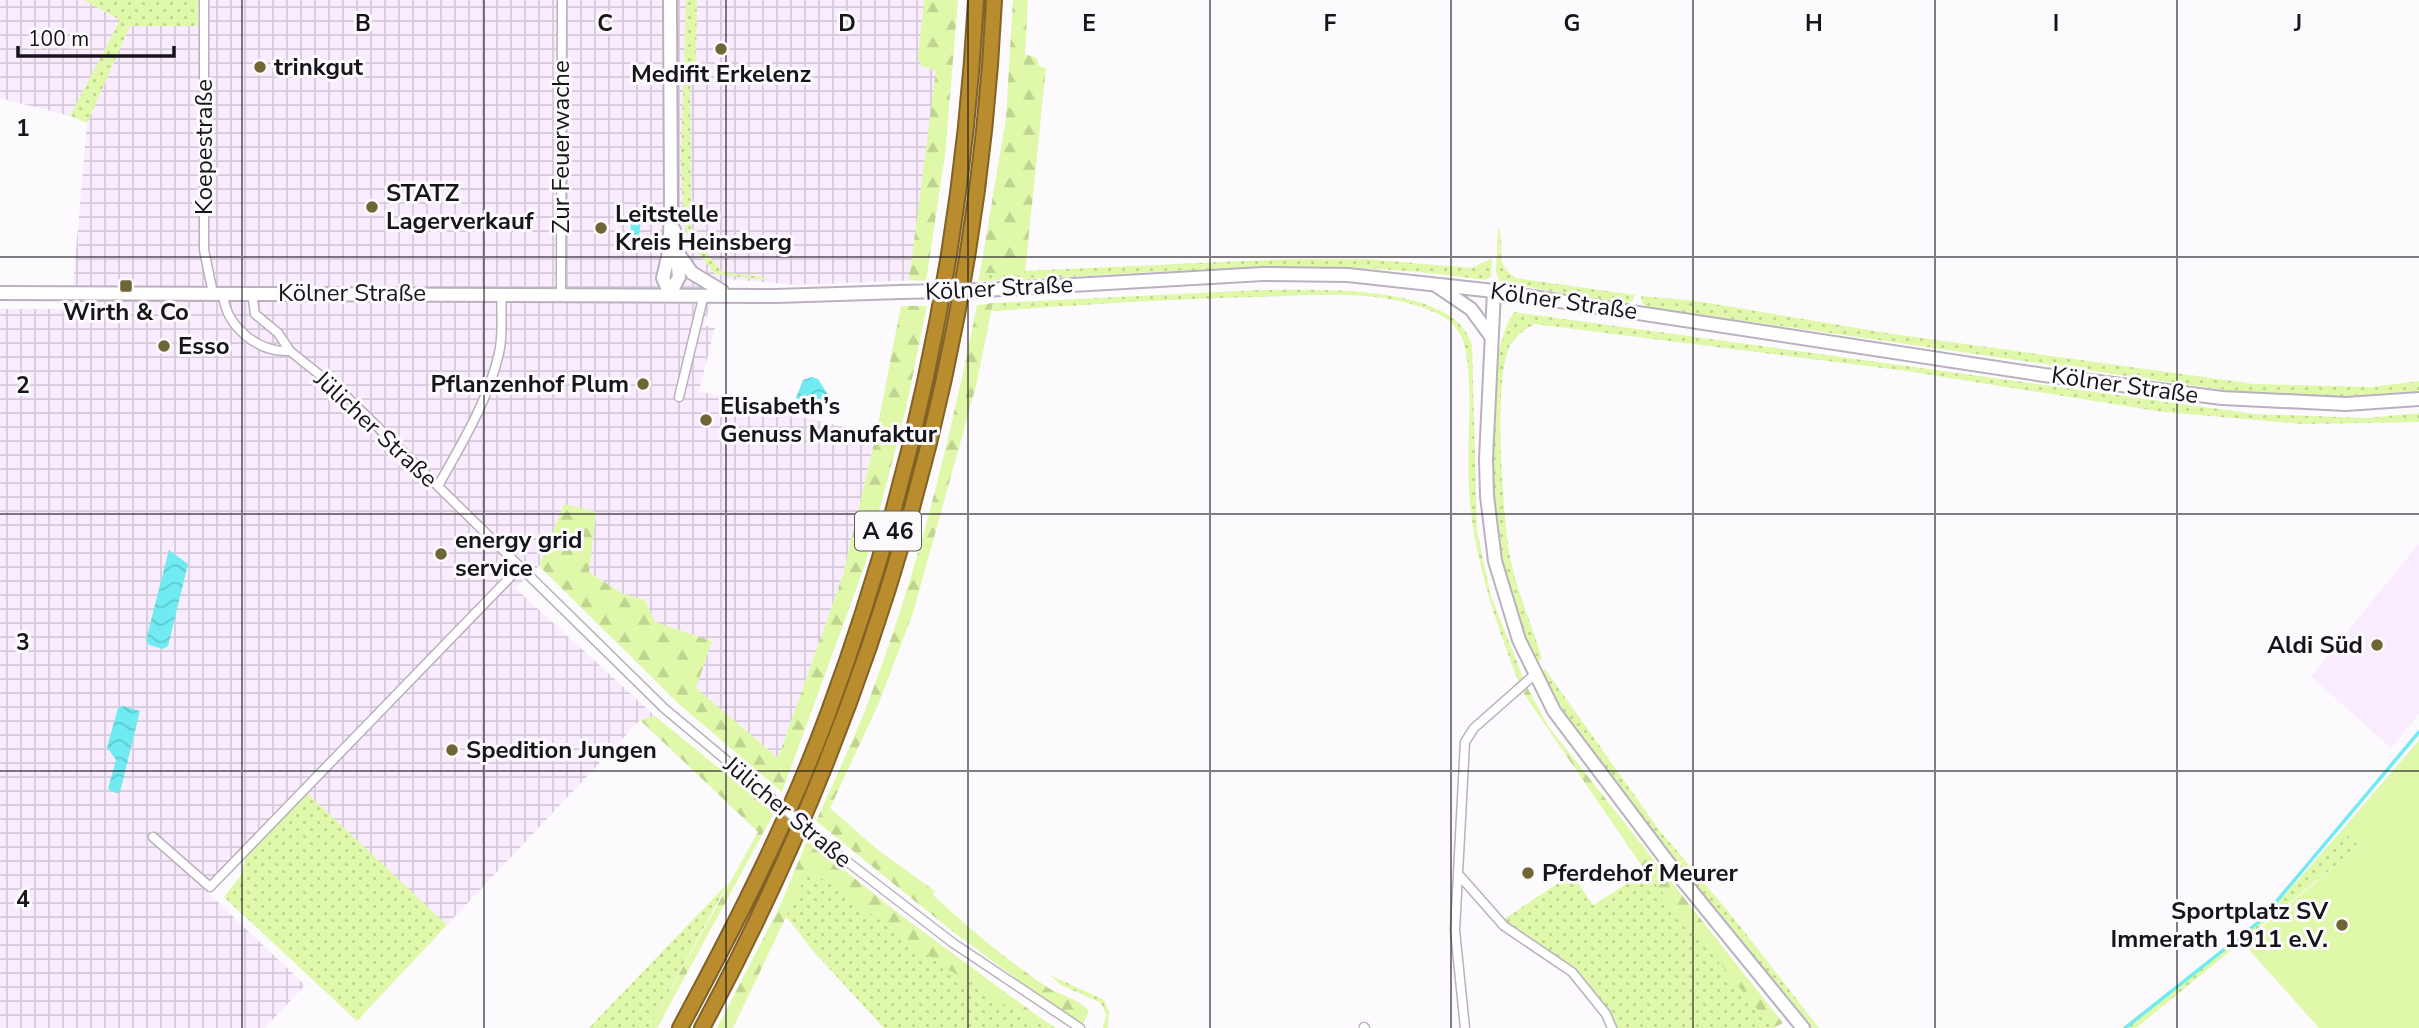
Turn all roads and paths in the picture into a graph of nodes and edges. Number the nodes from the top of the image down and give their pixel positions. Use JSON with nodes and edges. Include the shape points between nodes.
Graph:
{"nodes":[{"id":1,"x":204,"y":0,"type":"edge"},
{"id":2,"x":562,"y":0,"type":"edge"},
{"id":3,"x":670,"y":0,"type":"edge"},
{"id":4,"x":976,"y":0,"type":"edge"},
{"id":5,"x":994,"y":0,"type":"edge"},
{"id":6,"x":671,"y":213,"type":"junction"},
{"id":7,"x":679,"y":255,"type":"junction"},
{"id":8,"x":1434,"y":284,"type":"junction"},
{"id":9,"x":1494,"y":291,"type":"junction"},
{"id":10,"x":0,"y":293,"type":"edge"},
{"id":11,"x":218,"y":293,"type":"junction"},
{"id":12,"x":252,"y":293,"type":"junction"},
{"id":13,"x":502,"y":293,"type":"junction"},
{"id":14,"x":561,"y":294,"type":"junction"},
{"id":15,"x":670,"y":294,"type":"junction"},
{"id":16,"x":704,"y":294,"type":"junction"},
{"id":17,"x":729,"y":294,"type":"junction"},
{"id":18,"x":1490,"y":335,"type":"junction"},
{"id":19,"x":290,"y":351,"type":"junction"},
{"id":20,"x":679,"y":397,"type":"dead end"},
{"id":21,"x":2419,"y":399,"type":"edge"},
{"id":22,"x":438,"y":486,"type":"junction"},
{"id":23,"x":519,"y":568,"type":"junction"},
{"id":24,"x":1534,"y":675,"type":"junction"},
{"id":25,"x":153,"y":837,"type":"dead end"},
{"id":26,"x":1459,"y":875,"type":"junction"},
{"id":27,"x":680,"y":1028,"type":"edge"},
{"id":28,"x":702,"y":1028,"type":"edge"},
{"id":29,"x":1080,"y":1028,"type":"edge"},
{"id":30,"x":1465,"y":1028,"type":"edge"},
{"id":31,"x":1612,"y":1028,"type":"edge"},
{"id":32,"x":1802,"y":1028,"type":"edge"}],
"edges":[{"from":1,"to":11,"type":"street","name":"Koepestraße","via":[[204,250]]},
{"from":2,"to":14,"type":"street","name":"Zur Feuerwache"},
{"from":3,"to":6,"type":"main road"},
{"from":4,"to":27,"type":"highway","number":"A 46","via":[[965,151],[952,249],[894,510],[827,716],[761,869]]},
{"from":5,"to":28,"type":"highway","number":"A 46","via":[[970,249],[936,420],[912,511],[843,724],[775,883]]},
{"from":6,"to":7,"type":"main road"},
{"from":6,"to":15,"type":"main road","via":[[663,278]]},
{"from":7,"to":15,"type":"main road","via":[[679,277]]},
{"from":7,"to":17,"type":"main road","via":[[692,273]]},
{"from":8,"to":9,"type":"main road","name":"Kölner Straße"},
{"from":8,"to":17,"type":"main road","name":"Kölner Straße","bridge":true,"via":[[1348,275],[1263,274],[985,290]]},
{"from":8,"to":18,"type":"main road","via":[[1471,309]]},
{"from":9,"to":18,"type":"main road"},
{"from":9,"to":21,"type":"main road","name":"Kölner Straße","via":[[2222,398],[2346,404]]},
{"from":10,"to":11,"type":"main road","name":"Kölner Straße"},
{"from":11,"to":12,"type":"main road","name":"Kölner Straße"},
{"from":11,"to":19,"type":"street","name":"Jülicher Straße","via":[[232,324],[276,352]]},
{"from":12,"to":13,"type":"main road","name":"Kölner Straße"},
{"from":12,"to":19,"type":"street","name":"Jülicher Straße","via":[[255,314],[278,333]]},
{"from":13,"to":14,"type":"main road","name":"Kölner Straße"},
{"from":13,"to":22,"type":"street","via":[[499,354],[463,442]]},
{"from":14,"to":15,"type":"main road","name":"Kölner Straße"},
{"from":15,"to":16,"type":"main road","name":"Kölner Straße"},
{"from":16,"to":17,"type":"main road","name":"Kölner Straße"},
{"from":16,"to":20,"type":"street"},
{"from":18,"to":24,"type":"main road","via":[[1486,459],[1490,532],[1506,604]]},
{"from":19,"to":22,"type":"street","name":"Jülicher Straße","via":[[345,395]]},
{"from":22,"to":23,"type":"street","name":"Jülicher Straße"},
{"from":23,"to":25,"type":"street","via":[[210,887]]},
{"from":23,"to":29,"type":"street","name":"Jülicher Straße","bridge":true,"via":[[665,709],[840,856],[953,943]]},
{"from":24,"to":26,"type":"street","via":[[1474,728],[1465,742]]},
{"from":24,"to":32,"type":"main road","via":[[1555,711],[1667,861]]},
{"from":26,"to":30,"type":"street","via":[[1455,930]]},
{"from":26,"to":31,"type":"street","via":[[1504,926],[1572,972]]}]}
